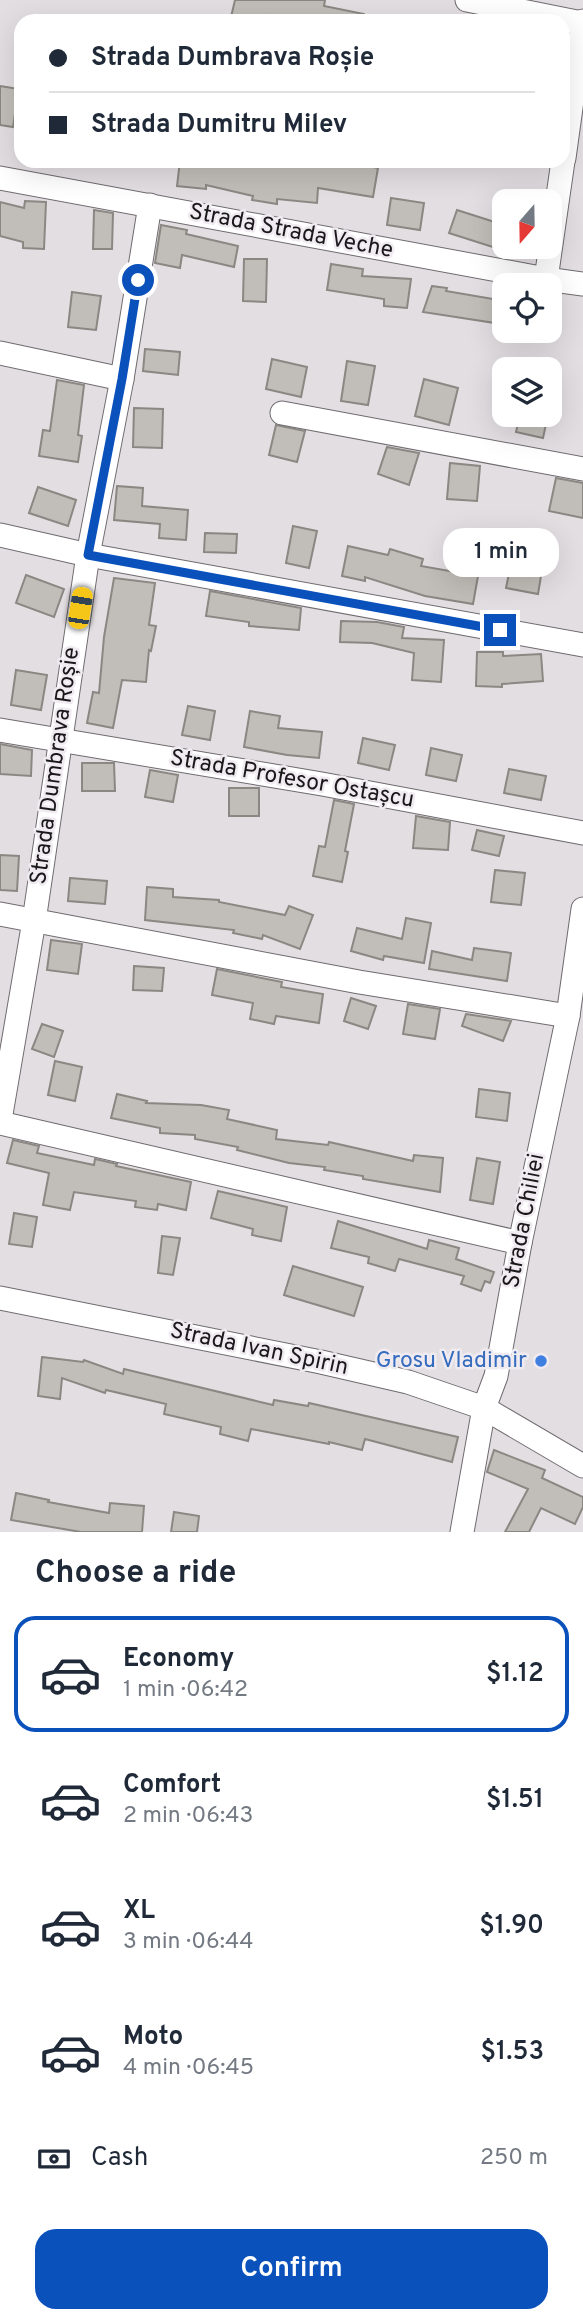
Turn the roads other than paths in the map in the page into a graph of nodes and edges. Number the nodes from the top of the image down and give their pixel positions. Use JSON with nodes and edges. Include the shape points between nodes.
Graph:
{"nodes":[{"id":1,"x":467,"y":0,"type":"edge"},
{"id":2,"x":541,"y":14,"type":"edge"},
{"id":3,"x":583,"y":22,"type":"edge"},
{"id":4,"x":570,"y":112,"type":"edge"},
{"id":5,"x":562,"y":168,"type":"edge"},
{"id":6,"x":0,"y":178,"type":"edge"},
{"id":7,"x":150,"y":205,"type":"junction"},
{"id":8,"x":515,"y":273,"type":"edge"},
{"id":9,"x":548,"y":273,"type":"edge"},
{"id":10,"x":562,"y":281,"type":"edge"},
{"id":11,"x":583,"y":284,"type":"edge"},
{"id":12,"x":0,"y":353,"type":"edge"},
{"id":13,"x":122,"y":379,"type":"junction"},
{"id":14,"x":282,"y":413,"type":"dead end"},
{"id":15,"x":583,"y":469,"type":"edge"},
{"id":16,"x":0,"y":535,"type":"edge"},
{"id":17,"x":88,"y":555,"type":"junction"},
{"id":18,"x":583,"y":645,"type":"edge"},
{"id":19,"x":0,"y":730,"type":"edge"},
{"id":20,"x":60,"y":741,"type":"junction"},
{"id":21,"x":583,"y":833,"type":"edge"},
{"id":22,"x":583,"y":909,"type":"edge"},
{"id":23,"x":0,"y":915,"type":"edge"},
{"id":24,"x":34,"y":921,"type":"junction"},
{"id":25,"x":568,"y":1016,"type":"junction"},
{"id":26,"x":0,"y":1121,"type":"edge"},
{"id":27,"x":520,"y":1243,"type":"junction"},
{"id":28,"x":0,"y":1298,"type":"edge"},
{"id":29,"x":484,"y":1408,"type":"junction"},
{"id":30,"x":583,"y":1466,"type":"edge"},
{"id":31,"x":462,"y":1532,"type":"edge"}],
"edges":[{"from":1,"to":2,"type":"street"},
{"from":3,"to":4,"type":"street"},
{"from":5,"to":9,"type":"street"},
{"from":6,"to":7,"type":"street","name":"Strada Strada Veche"},
{"from":7,"to":8,"type":"street","name":"Strada Strada Veche"},
{"from":7,"to":13,"type":"street","name":"Strada Dumbrava Roșie"},
{"from":10,"to":11,"type":"street","name":"Strada Strada Veche"},
{"from":12,"to":13,"type":"street"},
{"from":13,"to":17,"type":"street","name":"Strada Dumbrava Roșie"},
{"from":14,"to":15,"type":"street"},
{"from":16,"to":17,"type":"street"},
{"from":17,"to":18,"type":"street"},
{"from":17,"to":20,"type":"street","name":"Strada Dumbrava Roșie"},
{"from":19,"to":20,"type":"street","name":"Strada Profesor Ostașcu"},
{"from":20,"to":21,"type":"street","name":"Strada Profesor Ostașcu"},
{"from":20,"to":24,"type":"street","name":"Strada Dumbrava Roșie"},
{"from":22,"to":25,"type":"street","name":"Strada Chiliei"},
{"from":23,"to":24,"type":"street"},
{"from":24,"to":25,"type":"street"},
{"from":24,"to":26,"type":"street","name":"Strada Dumbrava Roșie"},
{"from":25,"to":27,"type":"street","name":"Strada Chiliei"},
{"from":26,"to":27,"type":"street"},
{"from":27,"to":29,"type":"street","name":"Strada Chiliei","via":[[496,1376]]},
{"from":28,"to":29,"type":"street","name":"Strada Ivan Spirin","via":[[334,1365],[408,1382]]},
{"from":29,"to":30,"type":"street","name":"Strada Ivan Spirin"},
{"from":29,"to":31,"type":"street","name":"Strada Chiliei"}]}
